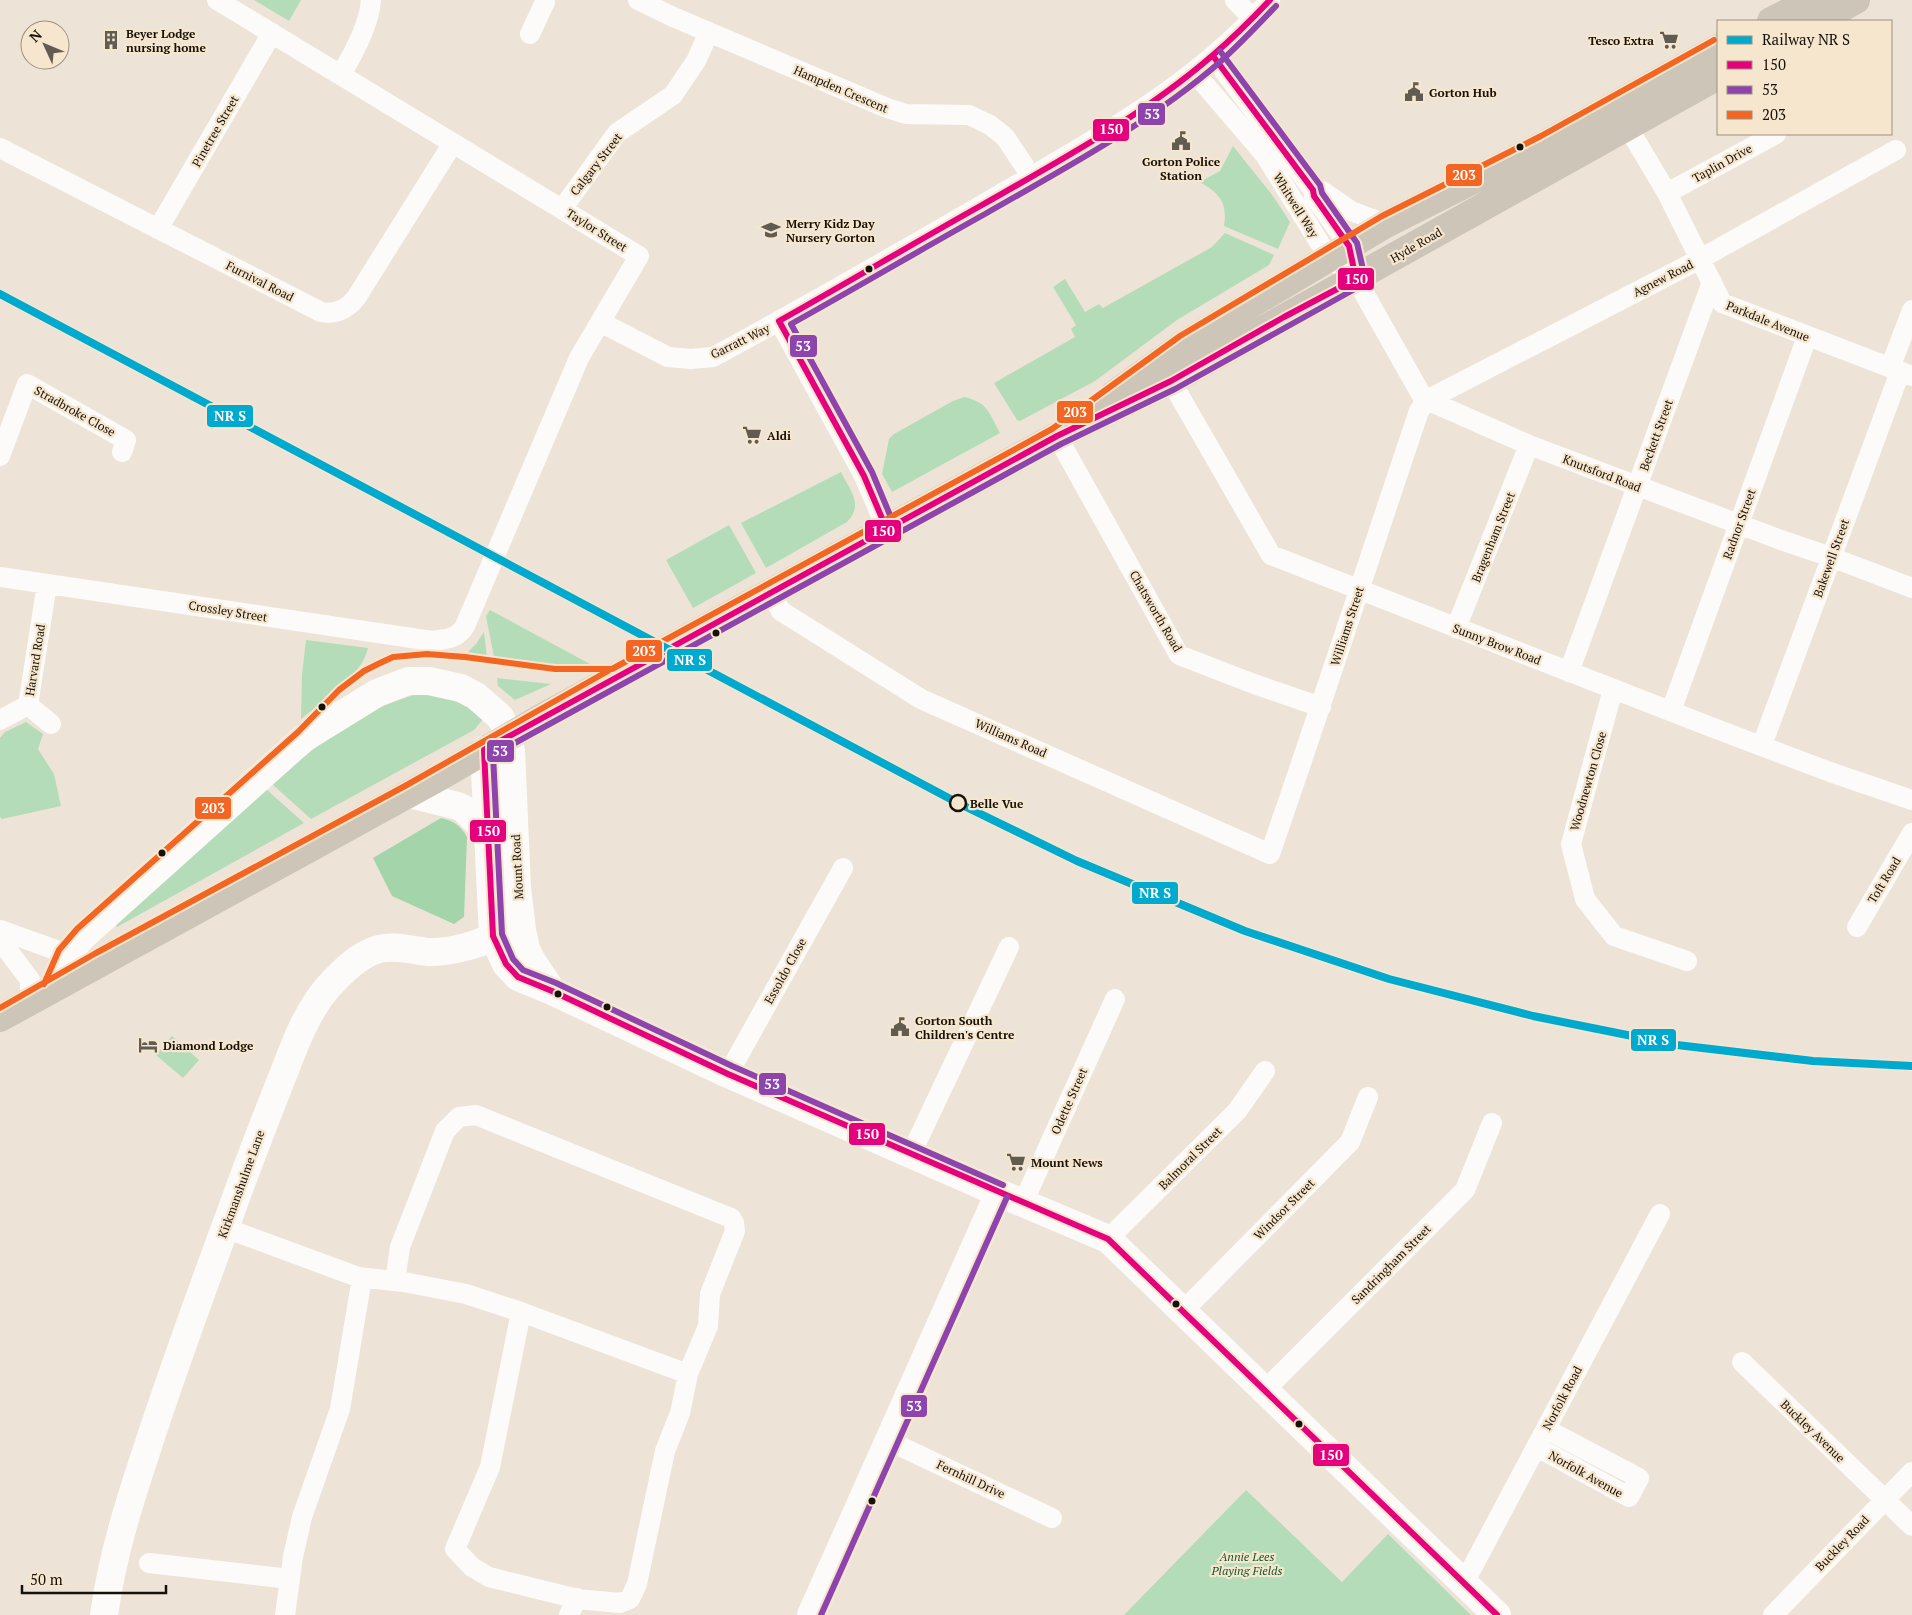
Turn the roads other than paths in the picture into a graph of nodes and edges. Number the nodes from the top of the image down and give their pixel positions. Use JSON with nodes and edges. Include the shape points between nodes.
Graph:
{"nodes":[{"id":1,"x":217,"y":0,"type":"edge"},
{"id":2,"x":372,"y":0,"type":"edge"},
{"id":3,"x":638,"y":0,"type":"edge"},
{"id":4,"x":1235,"y":0,"type":"edge"},
{"id":5,"x":1270,"y":0,"type":"edge"},
{"id":6,"x":1812,"y":0,"type":"edge"},
{"id":7,"x":1856,"y":0,"type":"edge"},
{"id":8,"x":544,"y":1,"type":"edge"},
{"id":9,"x":1253,"y":20,"type":"junction"},
{"id":10,"x":1773,"y":20,"type":"edge"},
{"id":11,"x":1820,"y":20,"type":"edge"},
{"id":12,"x":708,"y":32,"type":"junction"},
{"id":13,"x":272,"y":34,"type":"junction"},
{"id":14,"x":530,"y":34,"type":"dead end"},
{"id":15,"x":1717,"y":49,"type":"edge"},
{"id":16,"x":1213,"y":56,"type":"junction"},
{"id":17,"x":1194,"y":72,"type":"junction"},
{"id":18,"x":341,"y":74,"type":"junction"},
{"id":19,"x":1717,"y":76,"type":"edge"},
{"id":20,"x":1621,"y":116,"type":"junction"},
{"id":21,"x":1774,"y":135,"type":"edge"},
{"id":22,"x":453,"y":143,"type":"junction"},
{"id":23,"x":0,"y":148,"type":"edge"},
{"id":24,"x":1896,"y":150,"type":"dead end"},
{"id":25,"x":1031,"y":176,"type":"junction"},
{"id":26,"x":1314,"y":190,"type":"junction"},
{"id":27,"x":1667,"y":193,"type":"junction"},
{"id":28,"x":562,"y":209,"type":"junction"},
{"id":29,"x":1386,"y":224,"type":"junction"},
{"id":30,"x":158,"y":229,"type":"junction"},
{"id":31,"x":1339,"y":252,"type":"junction"},
{"id":32,"x":1700,"y":259,"type":"junction"},
{"id":33,"x":1356,"y":279,"type":"junction"},
{"id":34,"x":1712,"y":282,"type":"junction"},
{"id":35,"x":1912,"y":310,"type":"edge"},
{"id":36,"x":780,"y":321,"type":"junction"},
{"id":37,"x":600,"y":322,"type":"junction"},
{"id":38,"x":1807,"y":337,"type":"junction"},
{"id":39,"x":1901,"y":372,"type":"edge"},
{"id":40,"x":1171,"y":381,"type":"junction"},
{"id":41,"x":1427,"y":400,"type":"junction"},
{"id":42,"x":1057,"y":436,"type":"junction"},
{"id":43,"x":1529,"y":445,"type":"junction"},
{"id":44,"x":122,"y":452,"type":"dead end"},
{"id":45,"x":0,"y":456,"type":"edge"},
{"id":46,"x":1637,"y":486,"type":"junction"},
{"id":47,"x":1739,"y":524,"type":"junction"},
{"id":48,"x":887,"y":530,"type":"junction"},
{"id":49,"x":1831,"y":556,"type":"junction"},
{"id":50,"x":0,"y":577,"type":"edge"},
{"id":51,"x":47,"y":584,"type":"junction"},
{"id":52,"x":1912,"y":588,"type":"edge"},
{"id":53,"x":1358,"y":590,"type":"junction"},
{"id":54,"x":770,"y":594,"type":"junction"},
{"id":55,"x":1456,"y":628,"type":"junction"},
{"id":56,"x":455,"y":637,"type":"joint"},
{"id":57,"x":1569,"y":672,"type":"junction"},
{"id":58,"x":1614,"y":689,"type":"junction"},
{"id":59,"x":28,"y":705,"type":"junction"},
{"id":60,"x":1321,"y":707,"type":"junction"},
{"id":61,"x":1671,"y":711,"type":"junction"},
{"id":62,"x":0,"y":720,"type":"edge"},
{"id":63,"x":51,"y":724,"type":"dead end"},
{"id":64,"x":509,"y":736,"type":"junction"},
{"id":65,"x":1762,"y":745,"type":"junction"},
{"id":66,"x":484,"y":750,"type":"junction"},
{"id":67,"x":409,"y":794,"type":"junction"},
{"id":68,"x":1912,"y":800,"type":"edge"},
{"id":69,"x":1912,"y":833,"type":"edge"},
{"id":70,"x":488,"y":834,"type":"junction"},
{"id":71,"x":1270,"y":854,"type":"joint"},
{"id":72,"x":842,"y":868,"type":"dead end"},
{"id":73,"x":516,"y":888,"type":"junction"},
{"id":74,"x":1857,"y":927,"type":"dead end"},
{"id":75,"x":0,"y":930,"type":"edge"},
{"id":76,"x":493,"y":936,"type":"junction"},
{"id":77,"x":0,"y":940,"type":"edge"},
{"id":78,"x":1009,"y":947,"type":"dead end"},
{"id":79,"x":67,"y":954,"type":"junction"},
{"id":80,"x":100,"y":961,"type":"junction"},
{"id":81,"x":1687,"y":961,"type":"dead end"},
{"id":82,"x":552,"y":991,"type":"junction"},
{"id":83,"x":41,"y":994,"type":"junction"},
{"id":84,"x":1115,"y":999,"type":"dead end"},
{"id":85,"x":0,"y":1018,"type":"edge"},
{"id":86,"x":1265,"y":1071,"type":"dead end"},
{"id":87,"x":728,"y":1074,"type":"junction"},
{"id":88,"x":1368,"y":1097,"type":"dead end"},
{"id":89,"x":1492,"y":1123,"type":"dead end"},
{"id":90,"x":911,"y":1154,"type":"junction"},
{"id":91,"x":1011,"y":1198,"type":"junction"},
{"id":92,"x":1660,"y":1214,"type":"dead end"},
{"id":93,"x":225,"y":1228,"type":"junction"},
{"id":94,"x":1108,"y":1239,"type":"junction"},
{"id":95,"x":362,"y":1278,"type":"junction"},
{"id":96,"x":395,"y":1281,"type":"junction"},
{"id":97,"x":1183,"y":1311,"type":"junction"},
{"id":98,"x":521,"y":1312,"type":"junction"},
{"id":99,"x":1742,"y":1362,"type":"dead end"},
{"id":100,"x":688,"y":1374,"type":"junction"},
{"id":101,"x":1265,"y":1390,"type":"junction"},
{"id":102,"x":890,"y":1441,"type":"junction"},
{"id":103,"x":1912,"y":1472,"type":"edge"},
{"id":104,"x":1884,"y":1499,"type":"junction"},
{"id":105,"x":1052,"y":1518,"type":"dead end"},
{"id":106,"x":1912,"y":1526,"type":"edge"},
{"id":107,"x":149,"y":1563,"type":"dead end"},
{"id":108,"x":290,"y":1579,"type":"junction"},
{"id":109,"x":1464,"y":1583,"type":"junction"},
{"id":110,"x":573,"y":1607,"type":"edge"},
{"id":111,"x":104,"y":1615,"type":"edge"},
{"id":112,"x":285,"y":1615,"type":"edge"},
{"id":113,"x":811,"y":1615,"type":"edge"},
{"id":114,"x":1496,"y":1615,"type":"edge"},
{"id":115,"x":1773,"y":1615,"type":"edge"}],
"edges":[{"from":1,"to":13,"type":"street","name":"Taylor Street"},
{"from":2,"to":18,"type":"street","via":[[363,30]]},
{"from":3,"to":12,"type":"street","name":"Hampden Crescent"},
{"from":4,"to":9,"type":"street"},
{"from":5,"to":9,"type":"street","name":"Garratt Way"},
{"from":6,"to":10,"type":"highway"},
{"from":7,"to":11,"type":"highway"},
{"from":8,"to":14,"type":"street"},
{"from":9,"to":16,"type":"street","name":"Garratt Way"},
{"from":12,"to":25,"type":"street","name":"Hampden Crescent","via":[[887,108],[906,114],[969,115],[1005,137]]},
{"from":12,"to":28,"type":"street","name":"Calgary Street","via":[[696,61],[672,95],[617,134]]},
{"from":13,"to":18,"type":"street","name":"Taylor Street"},
{"from":13,"to":30,"type":"street","name":"Pinetree Street"},
{"from":15,"to":20,"type":"highway","name":"Hyde Road"},
{"from":16,"to":17,"type":"street","name":"Garratt Way"},
{"from":16,"to":26,"type":"street","name":"Whitwell Way"},
{"from":17,"to":25,"type":"street","name":"Garratt Way","via":[[1141,110]]},
{"from":17,"to":31,"type":"street","name":"Whitwell Way","via":[[1265,155]]},
{"from":18,"to":22,"type":"street","name":"Taylor Street"},
{"from":19,"to":20,"type":"highway","name":"Hyde Road"},
{"from":20,"to":27,"type":"street","name":"Parkdale Avenue"},
{"from":20,"to":29,"type":"highway","name":"Hyde Road","via":[[1545,144]]},
{"from":20,"to":33,"type":"highway","name":"Hyde Road"},
{"from":21,"to":27,"type":"street","name":"Taplin Drive"},
{"from":22,"to":28,"type":"street","name":"Taylor Street"},
{"from":22,"to":30,"type":"street","name":"Furnival Road","via":[[356,298],[350,306],[331,314],[321,312]]},
{"from":23,"to":30,"type":"street","name":"Furnival Road"},
{"from":24,"to":32,"type":"street","name":"Agnew Road"},
{"from":25,"to":36,"type":"street","name":"Garratt Way"},
{"from":26,"to":29,"type":"street","name":"Whitwell Way","via":[[1322,191],[1351,210]]},
{"from":26,"to":31,"type":"street","name":"Whitwell Way"},
{"from":27,"to":32,"type":"street","name":"Parkdale Avenue"},
{"from":28,"to":37,"type":"street","name":"Taylor Street","via":[[639,256]]},
{"from":29,"to":31,"type":"highway","name":"Hyde Road"},
{"from":31,"to":33,"type":"street","name":"Whitwell Way"},
{"from":31,"to":42,"type":"highway","name":"Hyde Road","via":[[1184,344]]},
{"from":32,"to":34,"type":"street","name":"Parkdale Avenue"},
{"from":32,"to":41,"type":"street","name":"Agnew Road"},
{"from":33,"to":40,"type":"highway","name":"Hyde Road"},
{"from":33,"to":41,"type":"street","name":"Knutsford Road","via":[[1417,390]]},
{"from":34,"to":38,"type":"street","name":"Parkdale Avenue","via":[[1722,303]]},
{"from":34,"to":46,"type":"street","name":"Beckett Street"},
{"from":35,"to":39,"type":"street","name":"Bakewell Street"},
{"from":36,"to":37,"type":"street","name":"Garratt Way","via":[[713,357],[691,359],[668,357]]},
{"from":36,"to":48,"type":"street","via":[[864,476]]},
{"from":37,"to":56,"type":"street","name":"Taylor Street","via":[[580,358],[474,605],[461,633]]},
{"from":38,"to":39,"type":"street","name":"Parkdale Avenue"},
{"from":38,"to":47,"type":"street","name":"Radnor Street"},
{"from":39,"to":49,"type":"street","name":"Bakewell Street"},
{"from":40,"to":42,"type":"highway","name":"Hyde Road"},
{"from":40,"to":53,"type":"street","name":"Sunny Brow Road","via":[[1271,554]]},
{"from":41,"to":43,"type":"street","name":"Knutsford Road"},
{"from":41,"to":53,"type":"street","name":"Williams Street","via":[[1419,412]]},
{"from":42,"to":48,"type":"highway","name":"Hyde Road"},
{"from":42,"to":60,"type":"street","name":"Chatsworth Road","via":[[1179,655]]},
{"from":43,"to":46,"type":"street","name":"Knutsford Road"},
{"from":43,"to":55,"type":"street","name":"Bragenham Street"},
{"from":44,"to":45,"type":"street","name":"Stradbroke Close","via":[[126,440],[27,384]]},
{"from":46,"to":47,"type":"street","name":"Knutsford Road"},
{"from":46,"to":57,"type":"street","name":"Beckett Street"},
{"from":47,"to":49,"type":"street","name":"Knutsford Road"},
{"from":47,"to":61,"type":"street","name":"Radnor Street"},
{"from":48,"to":54,"type":"highway","name":"Hyde Road"},
{"from":49,"to":52,"type":"street","name":"Knutsford Road"},
{"from":49,"to":65,"type":"street","name":"Bakewell Street"},
{"from":50,"to":51,"type":"street","name":"Crossley Street"},
{"from":51,"to":56,"type":"street","name":"Crossley Street","via":[[432,640]]},
{"from":51,"to":59,"type":"street","name":"Harvard Road"},
{"from":53,"to":55,"type":"street","name":"Sunny Brow Road"},
{"from":53,"to":60,"type":"street","name":"Williams Street"},
{"from":54,"to":64,"type":"highway","name":"Hyde Road"},
{"from":54,"to":71,"type":"street","name":"Williams Road","via":[[781,611],[921,698]]},
{"from":55,"to":57,"type":"street","name":"Sunny Brow Road"},
{"from":57,"to":58,"type":"street","name":"Sunny Brow Road"},
{"from":58,"to":61,"type":"street","name":"Sunny Brow Road"},
{"from":58,"to":81,"type":"street","name":"Woodnewton Close","via":[[1571,844],[1585,899],[1614,936]]},
{"from":59,"to":62,"type":"street","name":"Harvard Road"},
{"from":59,"to":63,"type":"street"},
{"from":60,"to":71,"type":"street","name":"Williams Street"},
{"from":61,"to":65,"type":"street","name":"Sunny Brow Road"},
{"from":64,"to":66,"type":"highway","name":"Hyde Road"},
{"from":64,"to":73,"type":"main road","name":"Mount Road"},
{"from":64,"to":79,"type":"main road","via":[[500,717],[476,696],[461,688],[429,681],[408,681],[378,693],[304,738],[82,936]]},
{"from":65,"to":68,"type":"street","name":"Sunny Brow Road"},
{"from":66,"to":67,"type":"highway","name":"Hyde Road"},
{"from":66,"to":70,"type":"main road"},
{"from":67,"to":70,"type":"main road","via":[[464,809]]},
{"from":67,"to":80,"type":"highway","name":"Hyde Road"},
{"from":69,"to":74,"type":"street","name":"Toft Road"},
{"from":70,"to":76,"type":"main road"},
{"from":72,"to":87,"type":"street","name":"Essoldo Close"},
{"from":73,"to":76,"type":"main road","via":[[503,928]]},
{"from":73,"to":82,"type":"main road","name":"Mount Road","via":[[526,948]]},
{"from":75,"to":79,"type":"street"},
{"from":76,"to":82,"type":"main road","via":[[510,969],[518,977]]},
{"from":76,"to":93,"type":"main road","name":"Kirkmanshulme Lane","via":[[448,952],[376,950],[348,966],[306,1018]]},
{"from":77,"to":83,"type":"street"},
{"from":78,"to":90,"type":"street"},
{"from":79,"to":80,"type":"street"},
{"from":79,"to":83,"type":"main road"},
{"from":80,"to":83,"type":"highway","name":"Hyde Road"},
{"from":82,"to":87,"type":"main road"},
{"from":83,"to":85,"type":"highway","name":"Hyde Road"},
{"from":84,"to":91,"type":"street","name":"Odette Street"},
{"from":86,"to":94,"type":"street","name":"Balmoral Street","via":[[1237,1111]]},
{"from":87,"to":90,"type":"main road"},
{"from":88,"to":97,"type":"street","name":"Windsor Street","via":[[1350,1142]]},
{"from":89,"to":101,"type":"street","name":"Sandringham Street","via":[[1465,1190]]},
{"from":90,"to":91,"type":"main road"},
{"from":91,"to":94,"type":"main road"},
{"from":91,"to":102,"type":"main road"},
{"from":92,"to":109,"type":"street","name":"Norfolk Road"},
{"from":93,"to":95,"type":"street"},
{"from":93,"to":111,"type":"main road","name":"Kirkmanshulme Lane","via":[[181,1347],[127,1511]]},
{"from":94,"to":97,"type":"main road"},
{"from":95,"to":96,"type":"street"},
{"from":95,"to":108,"type":"street","via":[[340,1409],[302,1517]]},
{"from":96,"to":98,"type":"street","via":[[466,1294]]},
{"from":96,"to":100,"type":"street","via":[[400,1247],[445,1132],[459,1117],[476,1115],[731,1218],[735,1231],[710,1294],[708,1326]]},
{"from":97,"to":101,"type":"main road"},
{"from":98,"to":100,"type":"street"},
{"from":98,"to":110,"type":"street","via":[[490,1467],[455,1549],[472,1567],[489,1577]]},
{"from":99,"to":104,"type":"street","name":"Buckley Avenue"},
{"from":100,"to":110,"type":"street","via":[[680,1413],[665,1451],[634,1591],[630,1599],[620,1603]]},
{"from":101,"to":109,"type":"main road"},
{"from":102,"to":105,"type":"street","name":"Fernhill Drive"},
{"from":102,"to":113,"type":"main road"},
{"from":103,"to":104,"type":"street","name":"Buckley Road"},
{"from":104,"to":106,"type":"street","name":"Buckley Avenue"},
{"from":104,"to":115,"type":"street","name":"Buckley Road"},
{"from":107,"to":108,"type":"street"},
{"from":108,"to":112,"type":"street"},
{"from":109,"to":114,"type":"main road"}]}
